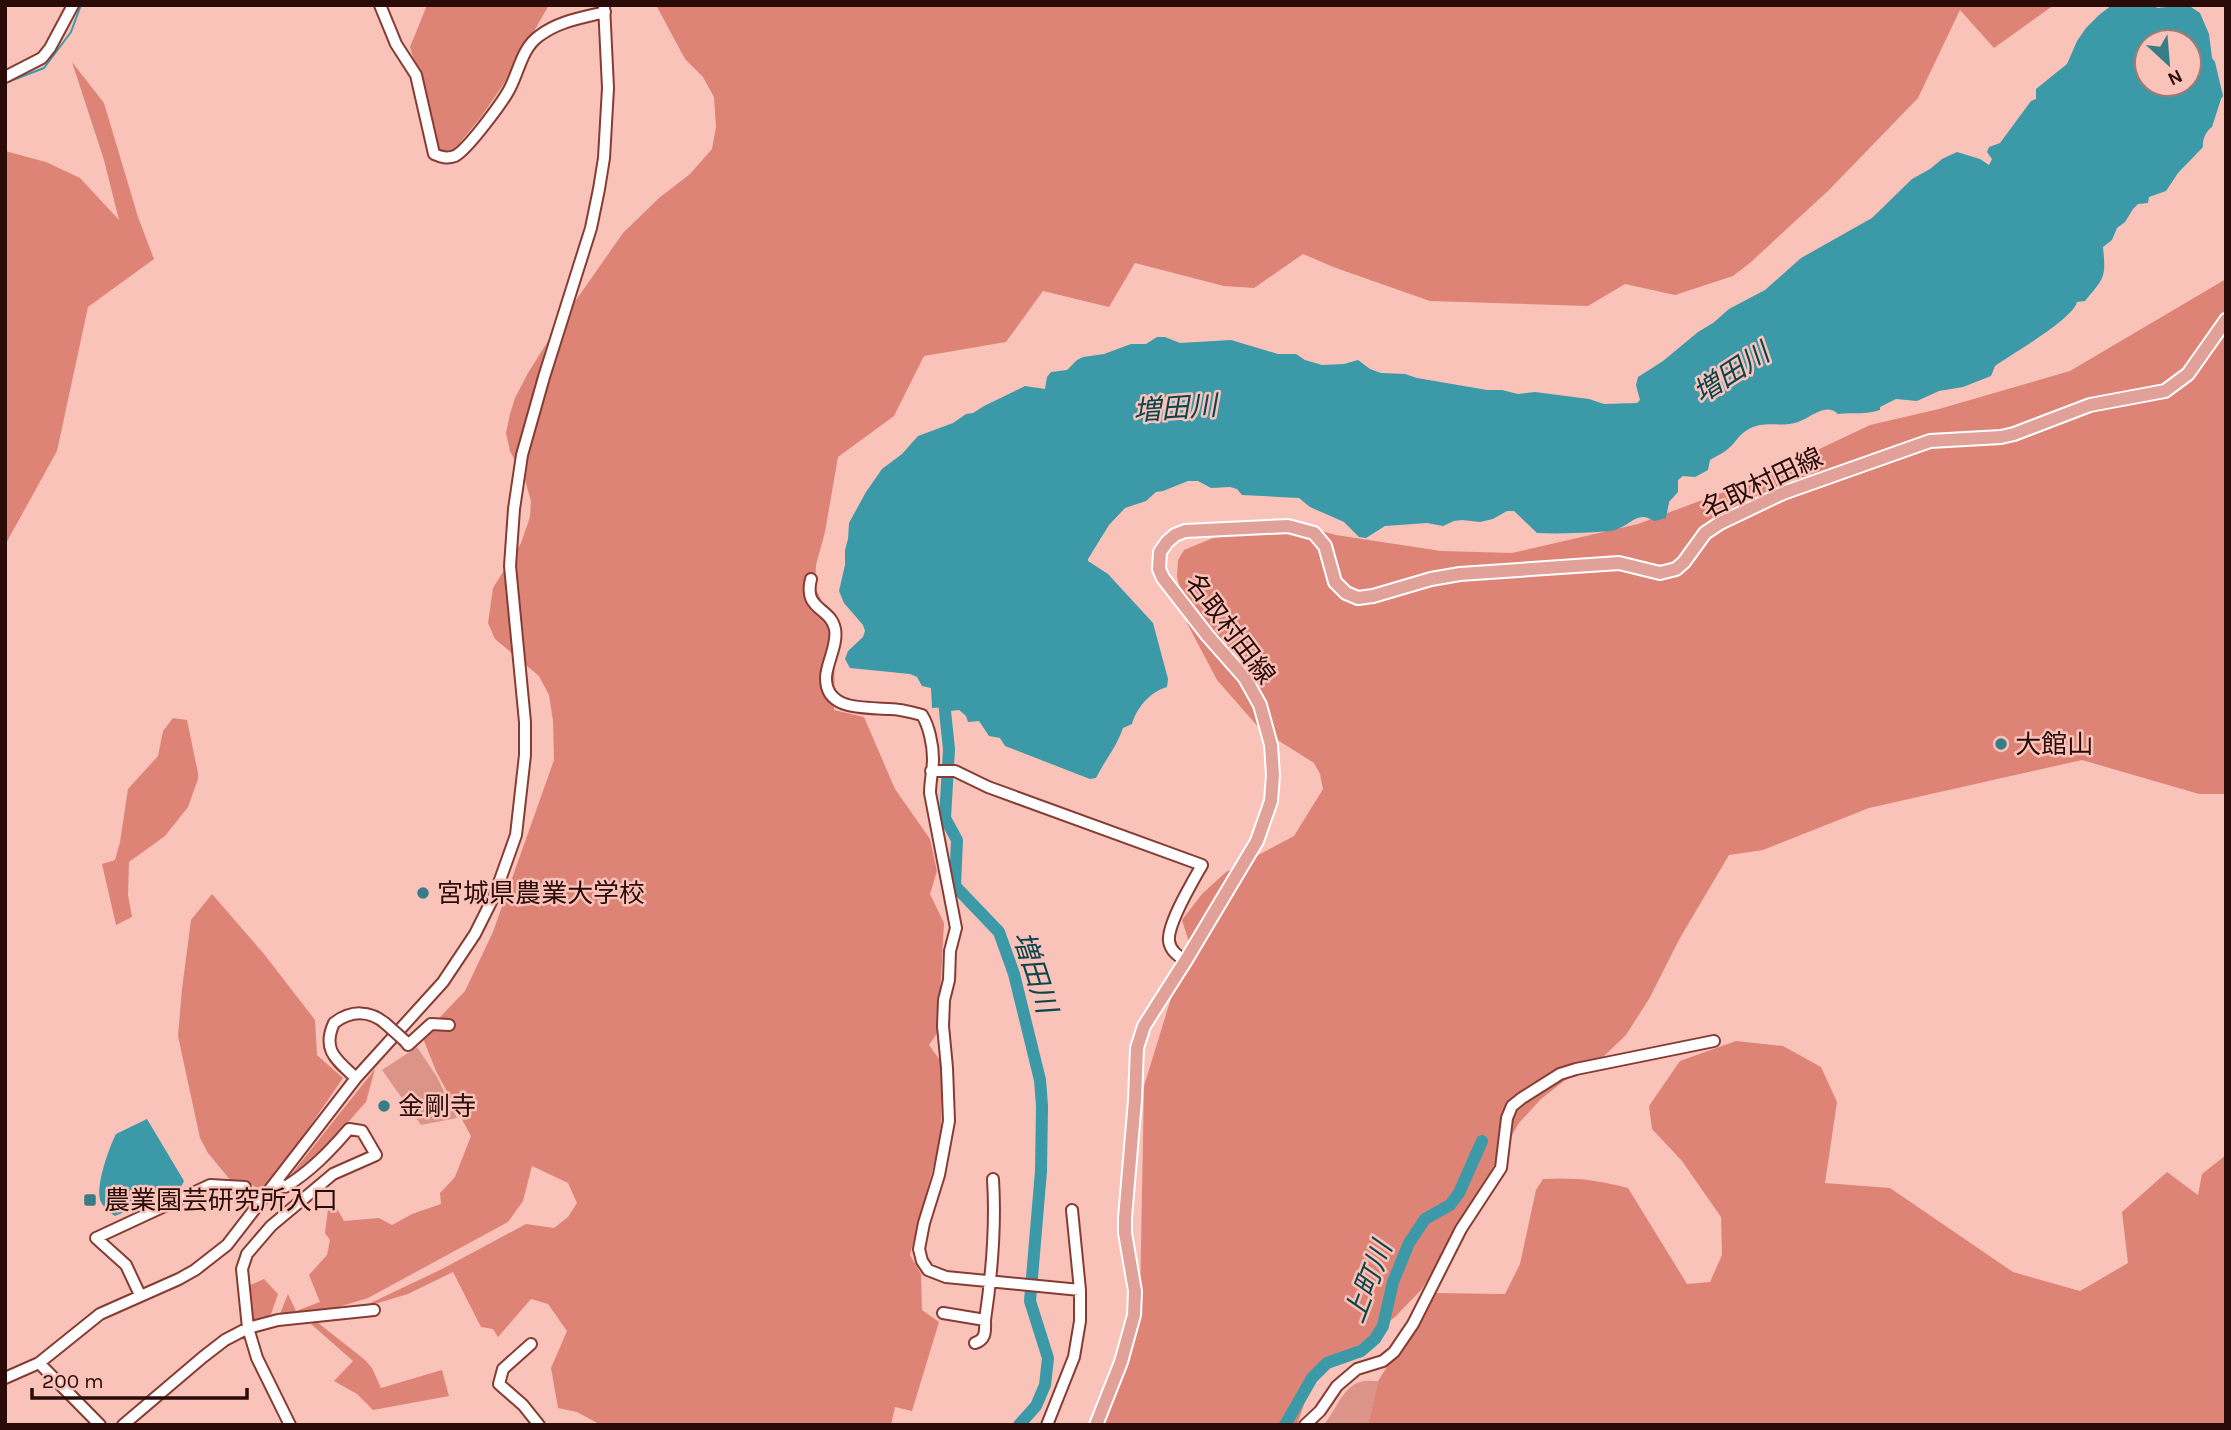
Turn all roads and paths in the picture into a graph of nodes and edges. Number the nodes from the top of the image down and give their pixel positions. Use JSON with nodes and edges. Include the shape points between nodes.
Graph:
{"nodes":[{"id":1,"x":73,"y":5,"type":"edge"},
{"id":2,"x":380,"y":5,"type":"edge"},
{"id":3,"x":605,"y":9,"type":"edge"},
{"id":4,"x":5,"y":78,"type":"edge"},
{"id":5,"x":2226,"y":320,"type":"edge"},
{"id":6,"x":811,"y":579,"type":"dead end"},
{"id":7,"x":937,"y":771,"type":"junction"},
{"id":8,"x":1186,"y":960,"type":"junction"},
{"id":9,"x":449,"y":1025,"type":"dead end"},
{"id":10,"x":1714,"y":1041,"type":"dead end"},
{"id":11,"x":356,"y":1078,"type":"junction"},
{"id":12,"x":993,"y":1179,"type":"dead end"},
{"id":13,"x":277,"y":1182,"type":"junction"},
{"id":14,"x":245,"y":1186,"type":"dead end"},
{"id":15,"x":1072,"y":1210,"type":"dead end"},
{"id":16,"x":991,"y":1281,"type":"junction"},
{"id":17,"x":1080,"y":1290,"type":"junction"},
{"id":18,"x":140,"y":1295,"type":"junction"},
{"id":19,"x":374,"y":1310,"type":"dead end"},
{"id":20,"x":943,"y":1313,"type":"dead end"},
{"id":21,"x":985,"y":1320,"type":"junction"},
{"id":22,"x":248,"y":1328,"type":"junction"},
{"id":23,"x":531,"y":1343,"type":"dead end"},
{"id":24,"x":975,"y":1343,"type":"dead end"},
{"id":25,"x":39,"y":1363,"type":"junction"},
{"id":26,"x":5,"y":1378,"type":"edge"},
{"id":27,"x":100,"y":1425,"type":"edge"},
{"id":28,"x":123,"y":1425,"type":"edge"},
{"id":29,"x":290,"y":1425,"type":"edge"},
{"id":30,"x":538,"y":1425,"type":"edge"},
{"id":31,"x":1046,"y":1425,"type":"edge"},
{"id":32,"x":1096,"y":1425,"type":"edge"},
{"id":33,"x":1305,"y":1425,"type":"edge"}],
"edges":[{"from":1,"to":4,"type":"street","via":[[42,58]]},
{"from":2,"to":3,"type":"street","via":[[396,44],[416,75],[430,145],[434,154],[443,158],[458,155],[500,104],[538,36],[570,19]]},
{"from":3,"to":11,"type":"street","via":[[608,88],[599,189],[526,442],[513,509],[510,566],[525,722],[516,835],[486,915],[459,960]]},
{"from":5,"to":8,"type":"main road","name":"名取村田線","via":[[2188,374],[2165,391],[2090,405],[2014,434],[1930,441],[1875,459],[1783,493],[1720,523],[1704,533],[1676,569],[1660,573],[1619,562],[1472,573],[1358,598],[1335,582],[1325,547],[1314,533],[1288,526],[1205,529],[1175,536],[1160,552],[1159,569],[1245,678],[1260,705],[1272,745],[1273,775],[1271,801],[1257,841]]},
{"from":6,"to":7,"type":"street","via":[[811,600],[835,629],[826,678],[830,693],[855,708],[922,715]]},
{"from":7,"to":8,"type":"street","via":[[955,771],[988,788],[1202,865],[1170,930],[1169,944]]},
{"from":7,"to":16,"type":"street","via":[[929,779],[933,813],[956,928],[944,1000],[949,1121],[919,1256],[928,1270],[939,1275]]},
{"from":8,"to":32,"type":"main road","name":"名取村田線","via":[[1143,1026],[1137,1048],[1125,1233],[1135,1291],[1134,1315]]},
{"from":9,"to":11,"type":"street","bridge":true,"via":[[432,1024],[408,1045],[373,1014],[349,1014],[334,1023],[329,1040],[334,1057]]},
{"from":10,"to":33,"type":"street","via":[[1560,1074],[1512,1106],[1501,1168],[1461,1229],[1413,1324],[1394,1352],[1383,1361],[1357,1369]]},
{"from":11,"to":13,"type":"street"},
{"from":12,"to":16,"type":"street"},
{"from":13,"to":18,"type":"street","via":[[217,1255],[187,1275]]},
{"from":13,"to":22,"type":"street","via":[[285,1187],[313,1168],[349,1129],[362,1131],[376,1155],[333,1174],[271,1226],[247,1254],[242,1269]]},
{"from":14,"to":18,"type":"street","via":[[210,1185],[96,1238],[126,1265]]},
{"from":15,"to":17,"type":"street"},
{"from":16,"to":17,"type":"street"},
{"from":16,"to":21,"type":"street"},
{"from":17,"to":31,"type":"street","via":[[1074,1357]]},
{"from":18,"to":25,"type":"street","via":[[100,1314]]},
{"from":19,"to":22,"type":"street","via":[[278,1320]]},
{"from":20,"to":21,"type":"street"},
{"from":21,"to":24,"type":"street","via":[[985,1337]]},
{"from":22,"to":28,"type":"street","via":[[203,1357]]},
{"from":22,"to":29,"type":"street","via":[[257,1358]]},
{"from":23,"to":30,"type":"street","via":[[503,1370],[499,1384]]},
{"from":25,"to":26,"type":"street"},
{"from":25,"to":27,"type":"street"}]}
